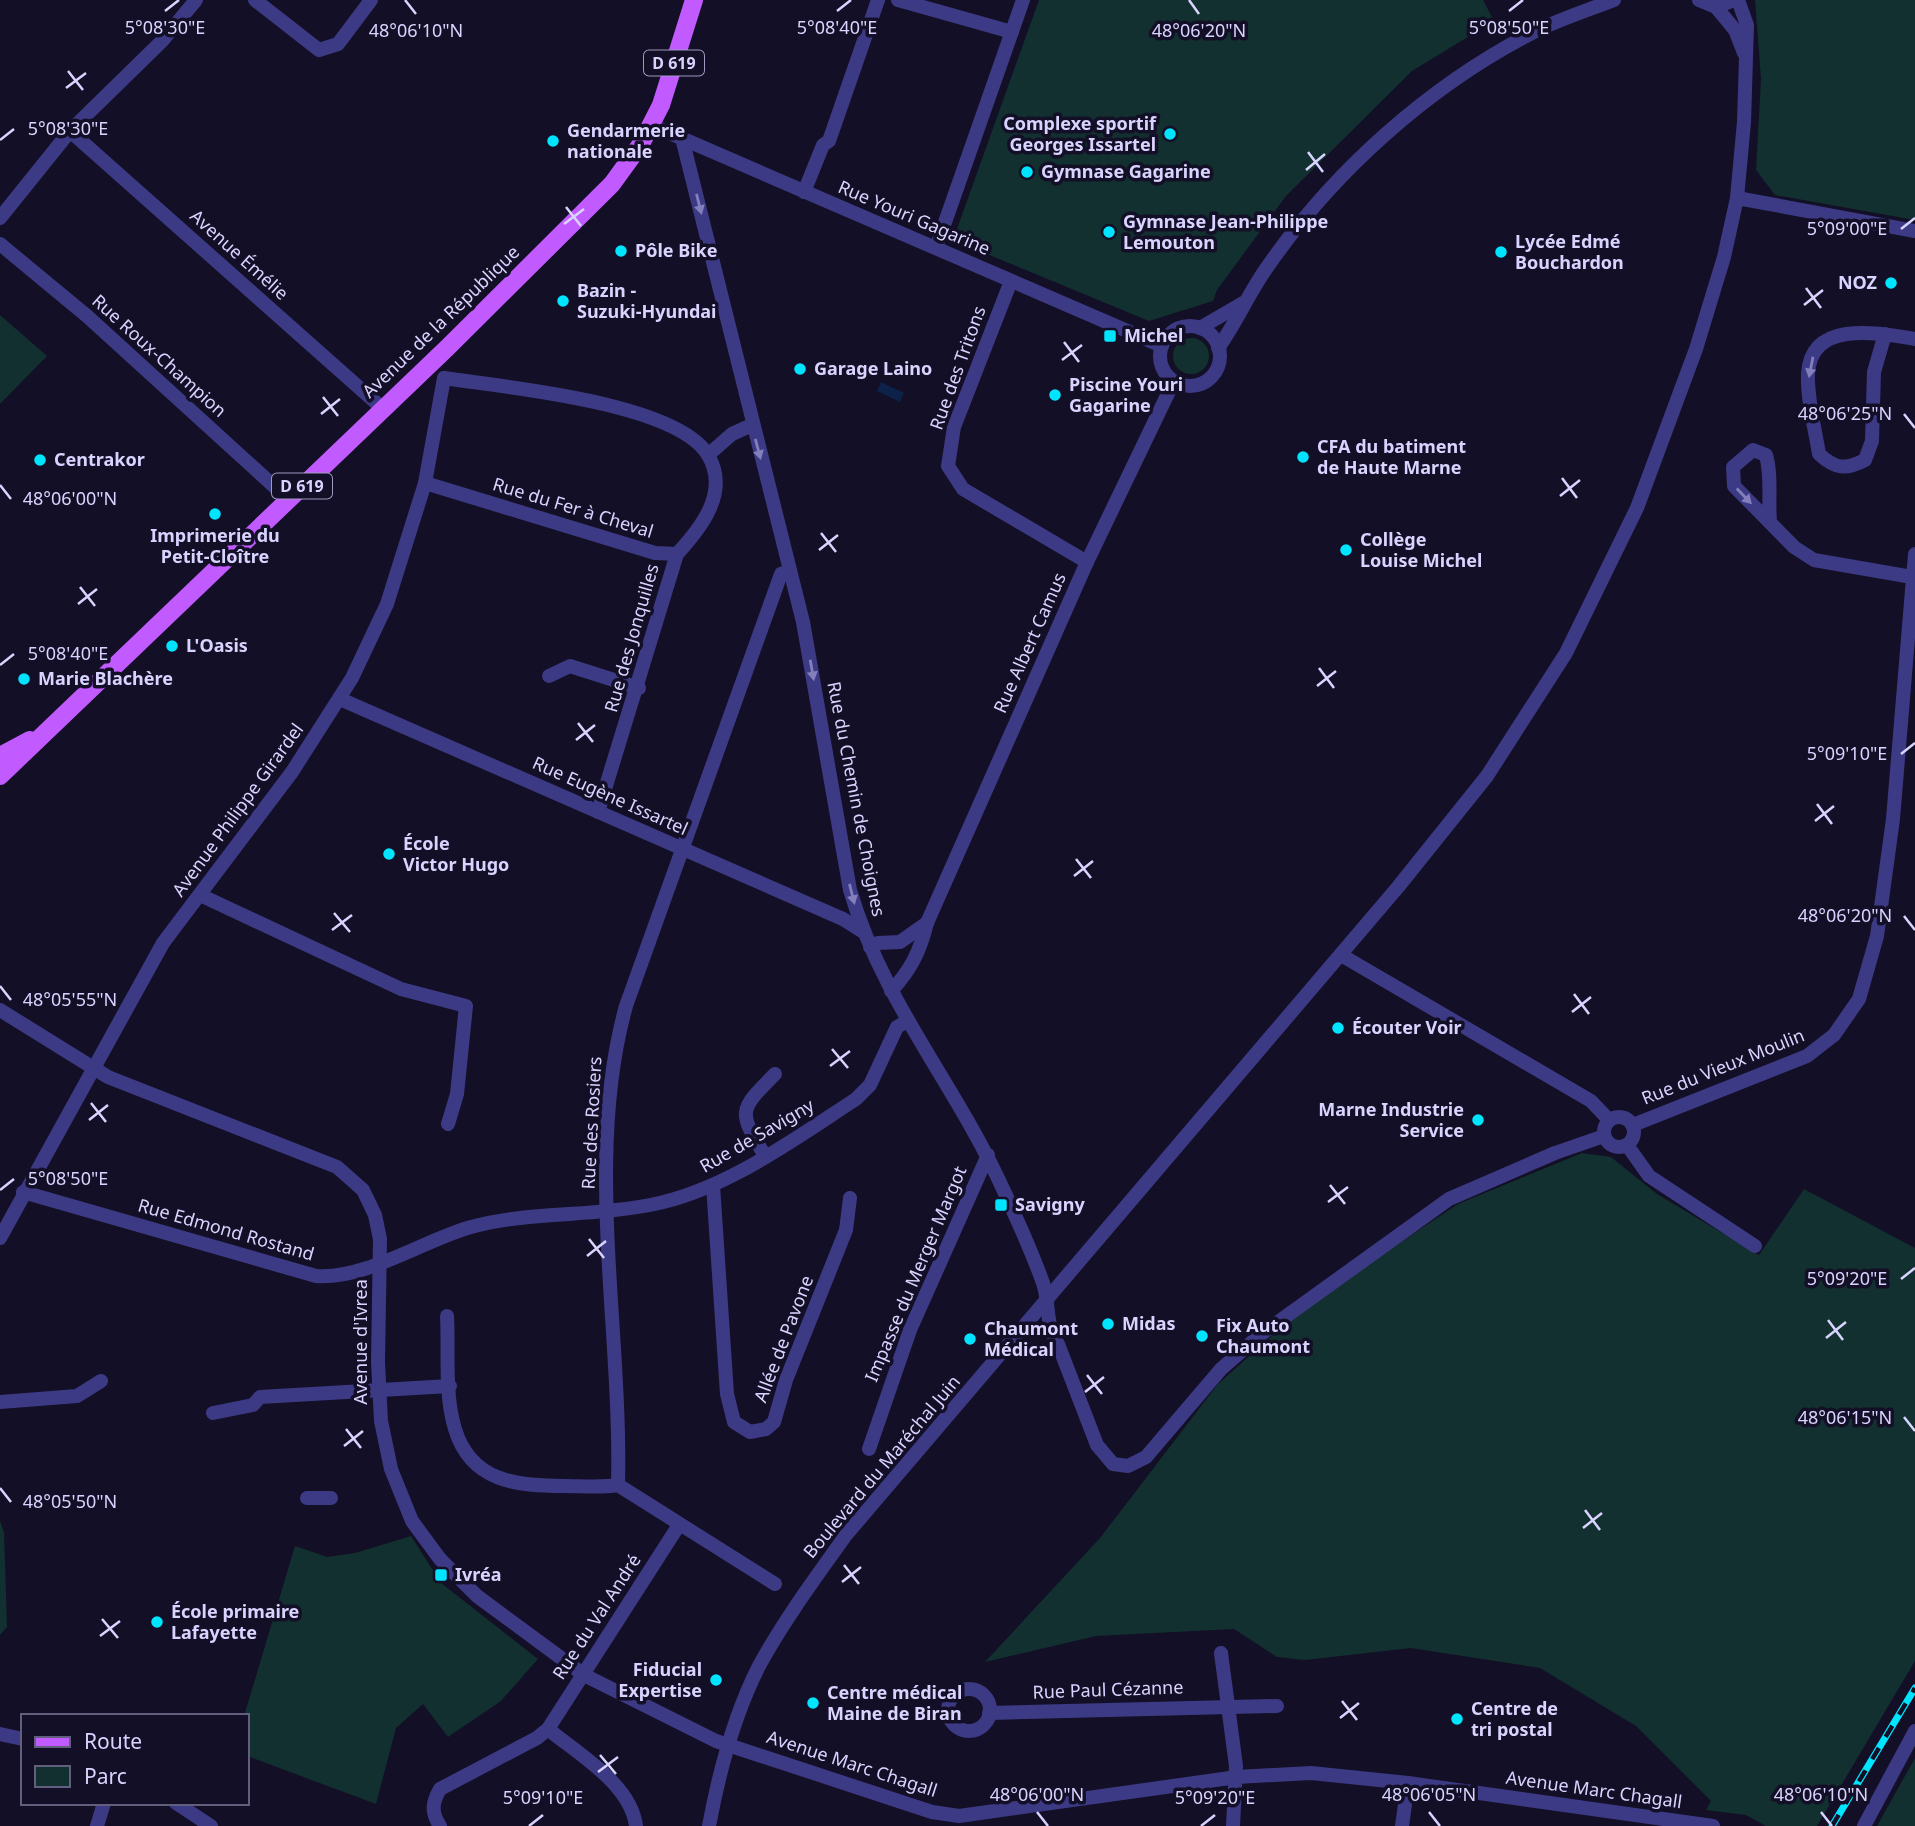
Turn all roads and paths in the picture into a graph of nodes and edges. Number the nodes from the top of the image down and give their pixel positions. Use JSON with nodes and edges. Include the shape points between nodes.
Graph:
{"nodes":[{"id":1,"x":197,"y":0,"type":"edge"},
{"id":2,"x":255,"y":0,"type":"edge"},
{"id":3,"x":371,"y":0,"type":"edge"},
{"id":4,"x":694,"y":0,"type":"edge"},
{"id":5,"x":878,"y":0,"type":"edge"},
{"id":6,"x":898,"y":0,"type":"edge"},
{"id":7,"x":1023,"y":0,"type":"edge"},
{"id":8,"x":1614,"y":0,"type":"edge"},
{"id":9,"x":1699,"y":0,"type":"edge"},
{"id":10,"x":1736,"y":0,"type":"edge"},
{"id":11,"x":1716,"y":7,"type":"junction"},
{"id":12,"x":1012,"y":32,"type":"junction"},
{"id":13,"x":1745,"y":57,"type":"junction"},
{"id":14,"x":651,"y":125,"type":"junction"},
{"id":15,"x":70,"y":131,"type":"junction"},
{"id":16,"x":682,"y":138,"type":"junction"},
{"id":17,"x":804,"y":192,"type":"junction"},
{"id":18,"x":1737,"y":198,"type":"junction"},
{"id":19,"x":0,"y":218,"type":"edge"},
{"id":20,"x":1915,"y":231,"type":"edge"},
{"id":21,"x":0,"y":244,"type":"edge"},
{"id":22,"x":936,"y":248,"type":"junction"},
{"id":23,"x":1012,"y":281,"type":"junction"},
{"id":24,"x":1244,"y":303,"type":"junction"},
{"id":25,"x":1200,"y":328,"type":"junction"},
{"id":26,"x":1885,"y":334,"type":"junction"},
{"id":27,"x":1915,"y":339,"type":"edge"},
{"id":28,"x":1162,"y":346,"type":"junction"},
{"id":29,"x":1219,"y":348,"type":"junction"},
{"id":30,"x":430,"y":363,"type":"junction"},
{"id":31,"x":444,"y":378,"type":"junction"},
{"id":32,"x":1174,"y":381,"type":"junction"},
{"id":33,"x":382,"y":408,"type":"junction"},
{"id":34,"x":752,"y":425,"type":"junction"},
{"id":35,"x":708,"y":455,"type":"junction"},
{"id":36,"x":425,"y":483,"type":"junction"},
{"id":37,"x":288,"y":499,"type":"junction"},
{"id":38,"x":1770,"y":522,"type":"junction"},
{"id":39,"x":677,"y":554,"type":"junction"},
{"id":40,"x":1915,"y":554,"type":"edge"},
{"id":41,"x":1087,"y":562,"type":"junction"},
{"id":42,"x":790,"y":571,"type":"junction"},
{"id":43,"x":1912,"y":577,"type":"junction"},
{"id":44,"x":1911,"y":657,"type":"edge"},
{"id":45,"x":549,"y":676,"type":"dead end"},
{"id":46,"x":639,"y":688,"type":"junction"},
{"id":47,"x":340,"y":699,"type":"junction"},
{"id":48,"x":43,"y":734,"type":"junction"},
{"id":49,"x":0,"y":756,"type":"edge"},
{"id":50,"x":0,"y":776,"type":"edge"},
{"id":51,"x":598,"y":812,"type":"junction"},
{"id":52,"x":682,"y":850,"type":"junction"},
{"id":53,"x":201,"y":895,"type":"junction"},
{"id":54,"x":928,"y":923,"type":"junction"},
{"id":55,"x":862,"y":931,"type":"junction"},
{"id":56,"x":900,"y":942,"type":"junction"},
{"id":57,"x":870,"y":947,"type":"junction"},
{"id":58,"x":1341,"y":955,"type":"junction"},
{"id":59,"x":916,"y":957,"type":"junction"},
{"id":60,"x":891,"y":991,"type":"junction"},
{"id":61,"x":0,"y":1010,"type":"edge"},
{"id":62,"x":906,"y":1022,"type":"junction"},
{"id":63,"x":93,"y":1069,"type":"junction"},
{"id":64,"x":775,"y":1074,"type":"dead end"},
{"id":65,"x":1609,"y":1120,"type":"junction"},
{"id":66,"x":448,"y":1124,"type":"dead end"},
{"id":67,"x":1633,"y":1125,"type":"junction"},
{"id":68,"x":1604,"y":1136,"type":"junction"},
{"id":69,"x":1627,"y":1145,"type":"junction"},
{"id":70,"x":988,"y":1155,"type":"junction"},
{"id":71,"x":765,"y":1156,"type":"junction"},
{"id":72,"x":713,"y":1185,"type":"junction"},
{"id":73,"x":23,"y":1192,"type":"junction"},
{"id":74,"x":850,"y":1198,"type":"dead end"},
{"id":75,"x":607,"y":1209,"type":"junction"},
{"id":76,"x":0,"y":1238,"type":"edge"},
{"id":77,"x":1755,"y":1246,"type":"dead end"},
{"id":78,"x":380,"y":1265,"type":"junction"},
{"id":79,"x":1047,"y":1301,"type":"junction"},
{"id":80,"x":447,"y":1316,"type":"dead end"},
{"id":81,"x":101,"y":1381,"type":"dead end"},
{"id":82,"x":450,"y":1386,"type":"junction"},
{"id":83,"x":379,"y":1390,"type":"junction"},
{"id":84,"x":0,"y":1402,"type":"edge"},
{"id":85,"x":213,"y":1413,"type":"dead end"},
{"id":86,"x":869,"y":1449,"type":"dead end"},
{"id":87,"x":618,"y":1485,"type":"junction"},
{"id":88,"x":307,"y":1498,"type":"dead end"},
{"id":89,"x":331,"y":1498,"type":"dead end"},
{"id":90,"x":679,"y":1525,"type":"junction"},
{"id":91,"x":775,"y":1584,"type":"dead end"},
{"id":92,"x":1220,"y":1653,"type":"dead end"},
{"id":93,"x":584,"y":1675,"type":"junction"},
{"id":94,"x":1227,"y":1706,"type":"junction"},
{"id":95,"x":1277,"y":1706,"type":"dead end"},
{"id":96,"x":989,"y":1713,"type":"dead end"},
{"id":97,"x":548,"y":1729,"type":"junction"},
{"id":98,"x":1915,"y":1731,"type":"edge"},
{"id":99,"x":0,"y":1734,"type":"edge"},
{"id":100,"x":21,"y":1739,"type":"edge"},
{"id":101,"x":729,"y":1745,"type":"junction"},
{"id":102,"x":1237,"y":1777,"type":"junction"},
{"id":103,"x":1408,"y":1783,"type":"junction"},
{"id":104,"x":103,"y":1805,"type":"edge"},
{"id":105,"x":179,"y":1805,"type":"edge"},
{"id":106,"x":959,"y":1821,"type":"edge"},
{"id":107,"x":1676,"y":1823,"type":"edge"},
{"id":108,"x":97,"y":1826,"type":"edge"},
{"id":109,"x":211,"y":1826,"type":"edge"},
{"id":110,"x":440,"y":1826,"type":"edge"},
{"id":111,"x":636,"y":1826,"type":"edge"},
{"id":112,"x":709,"y":1826,"type":"edge"},
{"id":113,"x":1233,"y":1826,"type":"edge"},
{"id":114,"x":1402,"y":1826,"type":"edge"},
{"id":115,"x":1713,"y":1826,"type":"edge"},
{"id":116,"x":1864,"y":1826,"type":"edge"}],
"edges":[{"from":1,"to":15,"type":"street"},
{"from":2,"to":3,"type":"street","via":[[320,50],[338,44]]},
{"from":4,"to":14,"type":"main road","name":"Avenue de la République","number":"D 619"},
{"from":5,"to":17,"type":"street","via":[[829,141],[823,145]]},
{"from":6,"to":12,"type":"street"},
{"from":7,"to":12,"type":"street"},
{"from":8,"to":24,"type":"street","via":[[1503,49],[1455,78],[1385,134],[1308,215]]},
{"from":9,"to":11,"type":"street"},
{"from":10,"to":11,"type":"street"},
{"from":10,"to":13,"type":"street","name":"Boulevard du Maréchal Juin","via":[[1747,25]]},
{"from":11,"to":13,"type":"street","via":[[1735,30]]},
{"from":12,"to":22,"type":"street"},
{"from":13,"to":18,"type":"street","name":"Boulevard du Maréchal Juin"},
{"from":14,"to":16,"type":"street","name":"Rue Youri Gagarine"},
{"from":14,"to":30,"type":"main road","name":"Avenue de la République","number":"D 619","via":[[601,195]]},
{"from":15,"to":19,"type":"street"},
{"from":15,"to":33,"type":"street","name":"Avenue Émélie"},
{"from":16,"to":17,"type":"street","name":"Rue Youri Gagarine"},
{"from":16,"to":34,"type":"street","name":"Rue du Chemin de Choignes","one_way":true},
{"from":17,"to":22,"type":"street","name":"Rue Youri Gagarine"},
{"from":18,"to":20,"type":"street"},
{"from":18,"to":58,"type":"street","name":"Boulevard du Maréchal Juin","via":[[1692,361],[1637,508],[1566,653],[1487,776]]},
{"from":21,"to":37,"type":"street","name":"Rue Roux-Champion","via":[[87,316]]},
{"from":22,"to":23,"type":"street","name":"Rue Youri Gagarine"},
{"from":23,"to":28,"type":"street","name":"Rue Youri Gagarine"},
{"from":23,"to":41,"type":"street","name":"Rue des Tritons","via":[[954,427],[948,466],[963,489]]},
{"from":24,"to":25,"type":"street"},
{"from":24,"to":29,"type":"street"},
{"from":25,"to":28,"type":"street","via":[[1181,327],[1166,337]]},
{"from":25,"to":29,"type":"street"},
{"from":26,"to":26,"type":"street","one_way":true,"via":[[1841,333],[1819,345],[1812,357],[1808,373],[1819,454],[1831,465],[1850,468],[1865,460],[1872,441],[1874,372]]},
{"from":26,"to":27,"type":"street"},
{"from":28,"to":32,"type":"street","via":[[1161,366]]},
{"from":29,"to":32,"type":"street","via":[[1217,367],[1207,380],[1191,385]]},
{"from":30,"to":31,"type":"street"},
{"from":30,"to":33,"type":"main road","name":"Avenue de la République","number":"D 619"},
{"from":31,"to":35,"type":"street","via":[[599,402],[662,422]]},
{"from":31,"to":36,"type":"street","name":"Avenue Philippe Girardel"},
{"from":32,"to":41,"type":"street","name":"Rue Albert Camus"},
{"from":33,"to":37,"type":"main road","name":"Avenue de la République","number":"D 619"},
{"from":34,"to":35,"type":"street","via":[[732,434]]},
{"from":34,"to":42,"type":"street","name":"Rue du Chemin de Choignes","one_way":true},
{"from":35,"to":39,"type":"street","via":[[715,494],[706,520]]},
{"from":36,"to":39,"type":"street","name":"Rue du Fer à Cheval","via":[[654,553]]},
{"from":36,"to":47,"type":"street","name":"Avenue Philippe Girardel","via":[[387,604]]},
{"from":37,"to":48,"type":"main road","name":"Avenue de la République","number":"D 619"},
{"from":38,"to":38,"type":"street","one_way":true,"via":[[1769,467],[1766,455],[1753,450],[1733,467],[1734,486]]},
{"from":38,"to":43,"type":"street","via":[[1814,560]]},
{"from":39,"to":46,"type":"street","name":"Rue des Jonquilles"},
{"from":40,"to":43,"type":"street","name":"Rue du Vieux Moulin"},
{"from":41,"to":54,"type":"street","name":"Rue Albert Camus"},
{"from":42,"to":52,"type":"street","name":"Rue des Rosiers","via":[[781,573]]},
{"from":42,"to":55,"type":"street","name":"Rue du Chemin de Choignes","one_way":true,"via":[[850,890]]},
{"from":43,"to":44,"type":"street","name":"Rue du Vieux Moulin"},
{"from":44,"to":67,"type":"street","name":"Rue du Vieux Moulin","via":[[1877,936],[1859,999],[1847,1020],[1807,1056]]},
{"from":45,"to":46,"type":"street","via":[[570,666]]},
{"from":46,"to":51,"type":"street","name":"Rue des Jonquilles"},
{"from":47,"to":51,"type":"street","name":"Rue Eugène Issartel"},
{"from":47,"to":53,"type":"street","name":"Avenue Philippe Girardel"},
{"from":48,"to":49,"type":"main road"},
{"from":48,"to":50,"type":"main road","name":"Avenue de la République","number":"D 619"},
{"from":51,"to":52,"type":"street","name":"Rue Eugène Issartel"},
{"from":52,"to":55,"type":"street","name":"Rue Eugène Issartel"},
{"from":52,"to":75,"type":"street","name":"Rue des Rosiers","via":[[616,1043]]},
{"from":53,"to":63,"type":"street","name":"Avenue Philippe Girardel","via":[[163,943]]},
{"from":53,"to":66,"type":"street","via":[[401,989],[466,1006],[457,1094]]},
{"from":54,"to":56,"type":"street"},
{"from":54,"to":59,"type":"street","name":"Rue Albert Camus"},
{"from":55,"to":57,"type":"street","name":"Rue du Chemin de Choignes"},
{"from":56,"to":57,"type":"street"},
{"from":56,"to":59,"type":"street"},
{"from":57,"to":60,"type":"street","name":"Rue du Chemin de Choignes"},
{"from":58,"to":65,"type":"street","via":[[1580,1094]]},
{"from":58,"to":79,"type":"street","name":"Boulevard du Maréchal Juin"},
{"from":59,"to":60,"type":"street","name":"Rue Albert Camus","via":[[910,972]]},
{"from":60,"to":62,"type":"street","name":"Rue du Chemin de Choignes"},
{"from":61,"to":63,"type":"street","name":"Avenue d'Ivrea"},
{"from":62,"to":70,"type":"street","name":"Rue du Chemin de Choignes"},
{"from":62,"to":71,"type":"street","name":"Rue de Savigny","via":[[897,1027],[862,1093]]},
{"from":63,"to":73,"type":"street","name":"Avenue Philippe Girardel"},
{"from":63,"to":78,"type":"street","name":"Avenue d'Ivrea","via":[[337,1167],[369,1200],[380,1239]]},
{"from":64,"to":71,"type":"street","via":[[750,1099],[744,1115]]},
{"from":65,"to":67,"type":"street","via":[[1622,1117]]},
{"from":65,"to":68,"type":"street"},
{"from":67,"to":69,"type":"street"},
{"from":68,"to":69,"type":"street","via":[[1613,1146]]},
{"from":68,"to":79,"type":"street","name":"Rue du Chemin de Choignes","via":[[1449,1199],[1261,1335],[1221,1369],[1146,1457],[1128,1466],[1113,1464],[1097,1445],[1058,1344],[1049,1332]]},
{"from":69,"to":77,"type":"street","via":[[1649,1176]]},
{"from":70,"to":79,"type":"street","name":"Rue du Chemin de Choignes"},
{"from":70,"to":86,"type":"street","name":"Impasse du Merger Margot","via":[[910,1330]]},
{"from":71,"to":72,"type":"street","name":"Rue de Savigny"},
{"from":72,"to":74,"type":"street","name":"Allée de Pavone","via":[[727,1394],[734,1422],[750,1432],[774,1422],[786,1380],[846,1230]]},
{"from":72,"to":75,"type":"street","name":"Rue de Savigny","via":[[649,1205]]},
{"from":73,"to":76,"type":"street","name":"Avenue Philippe Girardel"},
{"from":73,"to":78,"type":"street","name":"Rue Edmond Rostand","via":[[316,1276]]},
{"from":75,"to":78,"type":"street","name":"Rue de Savigny","via":[[518,1216],[469,1228]]},
{"from":75,"to":87,"type":"street","name":"Rue des Rosiers","via":[[617,1372]]},
{"from":78,"to":83,"type":"street","name":"Avenue d'Ivrea"},
{"from":79,"to":101,"type":"street","name":"Boulevard du Maréchal Juin","via":[[846,1535],[808,1588],[759,1667]]},
{"from":80,"to":82,"type":"street"},
{"from":81,"to":84,"type":"street","via":[[78,1396]]},
{"from":82,"to":83,"type":"street"},
{"from":82,"to":87,"type":"street","via":[[459,1440],[488,1474],[531,1486]]},
{"from":83,"to":85,"type":"street","via":[[260,1397],[253,1405]]},
{"from":83,"to":93,"type":"street","name":"Avenue d'Ivrea","via":[[391,1469],[412,1521],[440,1559],[477,1596]]},
{"from":87,"to":90,"type":"street"},
{"from":88,"to":89,"type":"street"},
{"from":90,"to":91,"type":"street"},
{"from":90,"to":93,"type":"street","name":"Rue du Val André"},
{"from":92,"to":94,"type":"street"},
{"from":93,"to":97,"type":"street","name":"Rue du Val André"},
{"from":93,"to":101,"type":"street","name":"Avenue d'Ivrea"},
{"from":94,"to":95,"type":"street","name":"Rue Paul Cézanne"},
{"from":94,"to":96,"type":"street","name":"Rue Paul Cézanne"},
{"from":94,"to":102,"type":"street"},
{"from":97,"to":110,"type":"street","name":"Rue du Val André","via":[[440,1789],[433,1800],[433,1815]]},
{"from":97,"to":111,"type":"street","via":[[619,1789]]},
{"from":98,"to":116,"type":"street"},
{"from":99,"to":100,"type":"street"},
{"from":101,"to":106,"type":"street","name":"Avenue Marc Chagall"},
{"from":101,"to":112,"type":"street","name":"Boulevard du Maréchal Juin"},
{"from":102,"to":103,"type":"street","name":"Avenue Marc Chagall","via":[[1311,1773]]},
{"from":102,"to":106,"type":"street","name":"Avenue Marc Chagall"},
{"from":102,"to":113,"type":"street"},
{"from":103,"to":107,"type":"street","name":"Avenue Marc Chagall"},
{"from":103,"to":114,"type":"street"},
{"from":104,"to":108,"type":"street"},
{"from":105,"to":109,"type":"street"},
{"from":107,"to":115,"type":"street","name":"Avenue Marc Chagall"}]}
